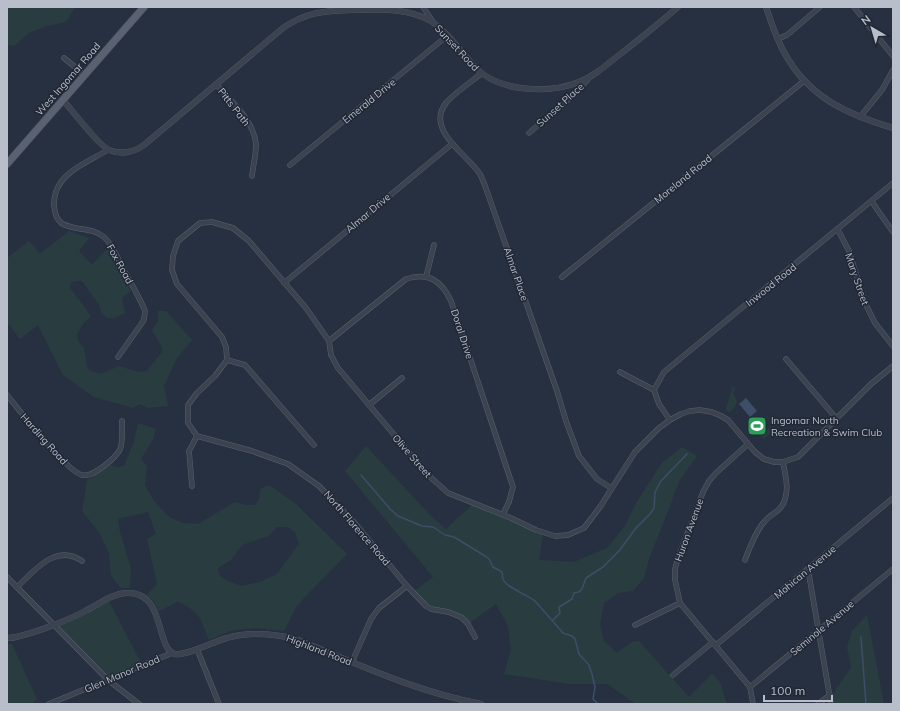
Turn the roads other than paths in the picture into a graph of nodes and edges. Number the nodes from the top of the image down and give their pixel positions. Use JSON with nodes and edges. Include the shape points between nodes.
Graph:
{"nodes":[{"id":1,"x":144,"y":7,"type":"edge"},
{"id":2,"x":424,"y":7,"type":"edge"},
{"id":3,"x":678,"y":7,"type":"edge"},
{"id":4,"x":766,"y":7,"type":"edge"},
{"id":5,"x":820,"y":7,"type":"edge"},
{"id":6,"x":854,"y":7,"type":"edge"},
{"id":7,"x":434,"y":23,"type":"junction"},
{"id":8,"x":447,"y":36,"type":"junction"},
{"id":9,"x":778,"y":39,"type":"junction"},
{"id":10,"x":893,"y":56,"type":"edge"},
{"id":11,"x":64,"y":58,"type":"dead end"},
{"id":12,"x":893,"y":70,"type":"edge"},
{"id":13,"x":481,"y":74,"type":"junction"},
{"id":14,"x":85,"y":75,"type":"junction"},
{"id":15,"x":590,"y":77,"type":"junction"},
{"id":16,"x":804,"y":80,"type":"junction"},
{"id":17,"x":216,"y":84,"type":"junction"},
{"id":18,"x":63,"y":100,"type":"junction"},
{"id":19,"x":860,"y":117,"type":"junction"},
{"id":20,"x":893,"y":128,"type":"edge"},
{"id":21,"x":529,"y":133,"type":"dead end"},
{"id":22,"x":452,"y":144,"type":"junction"},
{"id":23,"x":108,"y":150,"type":"junction"},
{"id":24,"x":7,"y":164,"type":"edge"},
{"id":25,"x":290,"y":165,"type":"dead end"},
{"id":26,"x":252,"y":176,"type":"dead end"},
{"id":27,"x":893,"y":183,"type":"edge"},
{"id":28,"x":872,"y":202,"type":"junction"},
{"id":29,"x":838,"y":230,"type":"junction"},
{"id":30,"x":893,"y":232,"type":"edge"},
{"id":31,"x":434,"y":245,"type":"dead end"},
{"id":32,"x":426,"y":277,"type":"junction"},
{"id":33,"x":562,"y":277,"type":"dead end"},
{"id":34,"x":284,"y":283,"type":"junction"},
{"id":35,"x":329,"y":341,"type":"junction"},
{"id":36,"x":893,"y":346,"type":"edge"},
{"id":37,"x":118,"y":357,"type":"dead end"},
{"id":38,"x":786,"y":359,"type":"dead end"},
{"id":39,"x":227,"y":360,"type":"junction"},
{"id":40,"x":893,"y":366,"type":"edge"},
{"id":41,"x":620,"y":372,"type":"dead end"},
{"id":42,"x":402,"y":378,"type":"dead end"},
{"id":43,"x":654,"y":390,"type":"junction"},
{"id":44,"x":7,"y":395,"type":"edge"},
{"id":45,"x":369,"y":405,"type":"junction"},
{"id":46,"x":836,"y":418,"type":"junction"},
{"id":47,"x":670,"y":420,"type":"junction"},
{"id":48,"x":122,"y":421,"type":"dead end"},
{"id":49,"x":197,"y":436,"type":"junction"},
{"id":50,"x":748,"y":444,"type":"junction"},
{"id":51,"x":314,"y":445,"type":"dead end"},
{"id":52,"x":783,"y":462,"type":"junction"},
{"id":53,"x":192,"y":486,"type":"dead end"},
{"id":54,"x":611,"y":488,"type":"junction"},
{"id":55,"x":893,"y":498,"type":"edge"},
{"id":56,"x":503,"y":514,"type":"junction"},
{"id":57,"x":745,"y":560,"type":"dead end"},
{"id":58,"x":82,"y":561,"type":"dead end"},
{"id":59,"x":808,"y":569,"type":"junction"},
{"id":60,"x":893,"y":569,"type":"edge"},
{"id":61,"x":7,"y":577,"type":"edge"},
{"id":62,"x":407,"y":586,"type":"junction"},
{"id":63,"x":17,"y":588,"type":"junction"},
{"id":64,"x":680,"y":602,"type":"junction"},
{"id":65,"x":53,"y":624,"type":"junction"},
{"id":66,"x":635,"y":625,"type":"dead end"},
{"id":67,"x":819,"y":631,"type":"junction"},
{"id":68,"x":475,"y":637,"type":"dead end"},
{"id":69,"x":7,"y":638,"type":"edge"},
{"id":70,"x":715,"y":644,"type":"junction"},
{"id":71,"x":197,"y":649,"type":"junction"},
{"id":72,"x":172,"y":653,"type":"junction"},
{"id":73,"x":352,"y":662,"type":"junction"},
{"id":74,"x":673,"y":675,"type":"dead end"},
{"id":75,"x":108,"y":680,"type":"junction"},
{"id":76,"x":750,"y":687,"type":"junction"},
{"id":77,"x":830,"y":694,"type":"junction"},
{"id":78,"x":49,"y":704,"type":"edge"},
{"id":79,"x":139,"y":704,"type":"edge"},
{"id":80,"x":219,"y":704,"type":"edge"},
{"id":81,"x":481,"y":704,"type":"edge"},
{"id":82,"x":753,"y":704,"type":"edge"},
{"id":83,"x":818,"y":704,"type":"edge"},
{"id":84,"x":831,"y":704,"type":"edge"}],
"edges":[{"from":1,"to":14,"type":"main road","name":"West Ingomar Road"},
{"from":2,"to":7,"type":"street"},
{"from":3,"to":15,"type":"street","name":"Sunset Road"},
{"from":4,"to":9,"type":"street"},
{"from":5,"to":9,"type":"street"},
{"from":6,"to":10,"type":"street"},
{"from":7,"to":8,"type":"street","name":"Sunset Road"},
{"from":7,"to":17,"type":"street","name":"Sunset Road","via":[[423,17],[396,10],[331,11],[307,15],[283,28]]},
{"from":8,"to":13,"type":"street","name":"Sunset Road"},
{"from":8,"to":25,"type":"street","name":"Emerald Drive"},
{"from":9,"to":16,"type":"street","via":[[791,64]]},
{"from":11,"to":14,"type":"street"},
{"from":12,"to":19,"type":"street","via":[[878,96]]},
{"from":13,"to":15,"type":"street","name":"Sunset Road","via":[[502,85],[518,88],[563,87]]},
{"from":13,"to":22,"type":"street","name":"Almar Place","via":[[446,103],[441,112],[440,121]]},
{"from":14,"to":18,"type":"main road","name":"West Ingomar Road"},
{"from":15,"to":21,"type":"street","name":"Sunset Place","via":[[576,93]]},
{"from":16,"to":19,"type":"street","via":[[830,102]]},
{"from":16,"to":33,"type":"street","name":"Moreland Road"},
{"from":17,"to":23,"type":"street","name":"Sunset Road","via":[[139,148],[125,152]]},
{"from":17,"to":26,"type":"street","name":"Pitts Path","via":[[245,118],[254,135],[256,151]]},
{"from":18,"to":23,"type":"street"},
{"from":18,"to":24,"type":"main road","name":"West Ingomar Road"},
{"from":19,"to":20,"type":"street"},
{"from":22,"to":34,"type":"street","name":"Almar Drive"},
{"from":22,"to":54,"type":"street","name":"Almar Place","via":[[479,174],[490,200],[579,456],[597,479]]},
{"from":23,"to":37,"type":"street","name":"Fox Road","via":[[69,173],[56,192],[54,207],[57,218],[64,224],[104,237],[145,311],[144,320]]},
{"from":27,"to":28,"type":"street","name":"Inwood Road"},
{"from":28,"to":29,"type":"street","name":"Inwood Road"},
{"from":28,"to":30,"type":"street"},
{"from":29,"to":36,"type":"street","name":"Mary Street","via":[[849,251],[865,303],[875,323]]},
{"from":29,"to":43,"type":"street","name":"Inwood Road","via":[[664,372]]},
{"from":31,"to":32,"type":"street"},
{"from":32,"to":35,"type":"street","via":[[416,276],[406,280]]},
{"from":32,"to":56,"type":"street","name":"Doral Drive","via":[[441,284],[451,301],[513,486],[510,502]]},
{"from":34,"to":35,"type":"street","name":"Olive Street","via":[[306,308]]},
{"from":34,"to":39,"type":"street","name":"Olive Street","via":[[248,241],[233,228],[212,222],[200,223],[178,241],[172,270],[177,284],[222,337]]},
{"from":35,"to":45,"type":"street","name":"Olive Street","via":[[331,355],[338,368]]},
{"from":38,"to":46,"type":"street"},
{"from":39,"to":49,"type":"street","via":[[188,405],[188,423]]},
{"from":39,"to":51,"type":"street","via":[[245,365]]},
{"from":40,"to":46,"type":"street"},
{"from":41,"to":43,"type":"street"},
{"from":42,"to":45,"type":"street"},
{"from":43,"to":47,"type":"street","via":[[659,404]]},
{"from":44,"to":48,"type":"street","name":"Harding Road","via":[[63,461],[83,475],[94,473],[119,454],[122,445]]},
{"from":45,"to":56,"type":"street","name":"Olive Street","via":[[428,475],[448,493]]},
{"from":46,"to":52,"type":"street","via":[[798,457]]},
{"from":47,"to":50,"type":"street","name":"Olive Street","via":[[690,411],[712,412],[728,420]]},
{"from":47,"to":54,"type":"street","name":"Olive Street","via":[[635,452]]},
{"from":49,"to":53,"type":"street","via":[[189,451]]},
{"from":49,"to":62,"type":"street","name":"North Florence Road","via":[[288,464],[319,486],[353,521]]},
{"from":50,"to":52,"type":"street","name":"Olive Street","via":[[764,459]]},
{"from":50,"to":64,"type":"street","name":"Huron Avenue","via":[[716,473],[703,492],[676,569],[675,580]]},
{"from":52,"to":57,"type":"street","via":[[786,498],[782,508],[764,522]]},
{"from":54,"to":56,"type":"street","name":"Olive Street","via":[[584,528],[568,535],[555,536],[536,530]]},
{"from":55,"to":59,"type":"street","name":"Mohican Avenue"},
{"from":58,"to":63,"type":"street","via":[[75,556],[59,555],[47,561]]},
{"from":59,"to":67,"type":"street"},
{"from":59,"to":70,"type":"street","name":"Mohican Avenue"},
{"from":60,"to":67,"type":"street","name":"Seminole Avenue"},
{"from":61,"to":63,"type":"street"},
{"from":62,"to":68,"type":"street","name":"North Florence Road","via":[[431,609],[461,617]]},
{"from":62,"to":73,"type":"street","via":[[379,608],[371,619]]},
{"from":63,"to":65,"type":"street"},
{"from":64,"to":66,"type":"street"},
{"from":64,"to":70,"type":"street","name":"Huron Avenue"},
{"from":65,"to":69,"type":"street","via":[[25,635]]},
{"from":65,"to":72,"type":"street","via":[[80,614],[117,595],[134,594],[150,603],[165,643]]},
{"from":65,"to":75,"type":"street"},
{"from":67,"to":76,"type":"street","name":"Seminole Avenue"},
{"from":67,"to":77,"type":"street"},
{"from":70,"to":74,"type":"street","name":"Mohican Avenue"},
{"from":70,"to":76,"type":"street","name":"Huron Avenue"},
{"from":71,"to":72,"type":"street","name":"Highland Road","via":[[181,654]]},
{"from":71,"to":73,"type":"street","name":"Highland Road","via":[[237,635],[275,635],[296,639]]},
{"from":71,"to":80,"type":"street"},
{"from":72,"to":75,"type":"street","name":"Glen Manor Road"},
{"from":73,"to":81,"type":"street","name":"Highland Road","via":[[453,699]]},
{"from":75,"to":78,"type":"street","name":"Glen Manor Road"},
{"from":75,"to":79,"type":"street"},
{"from":76,"to":82,"type":"street","name":"Huron Avenue"},
{"from":77,"to":83,"type":"street"},
{"from":77,"to":84,"type":"street"}]}
